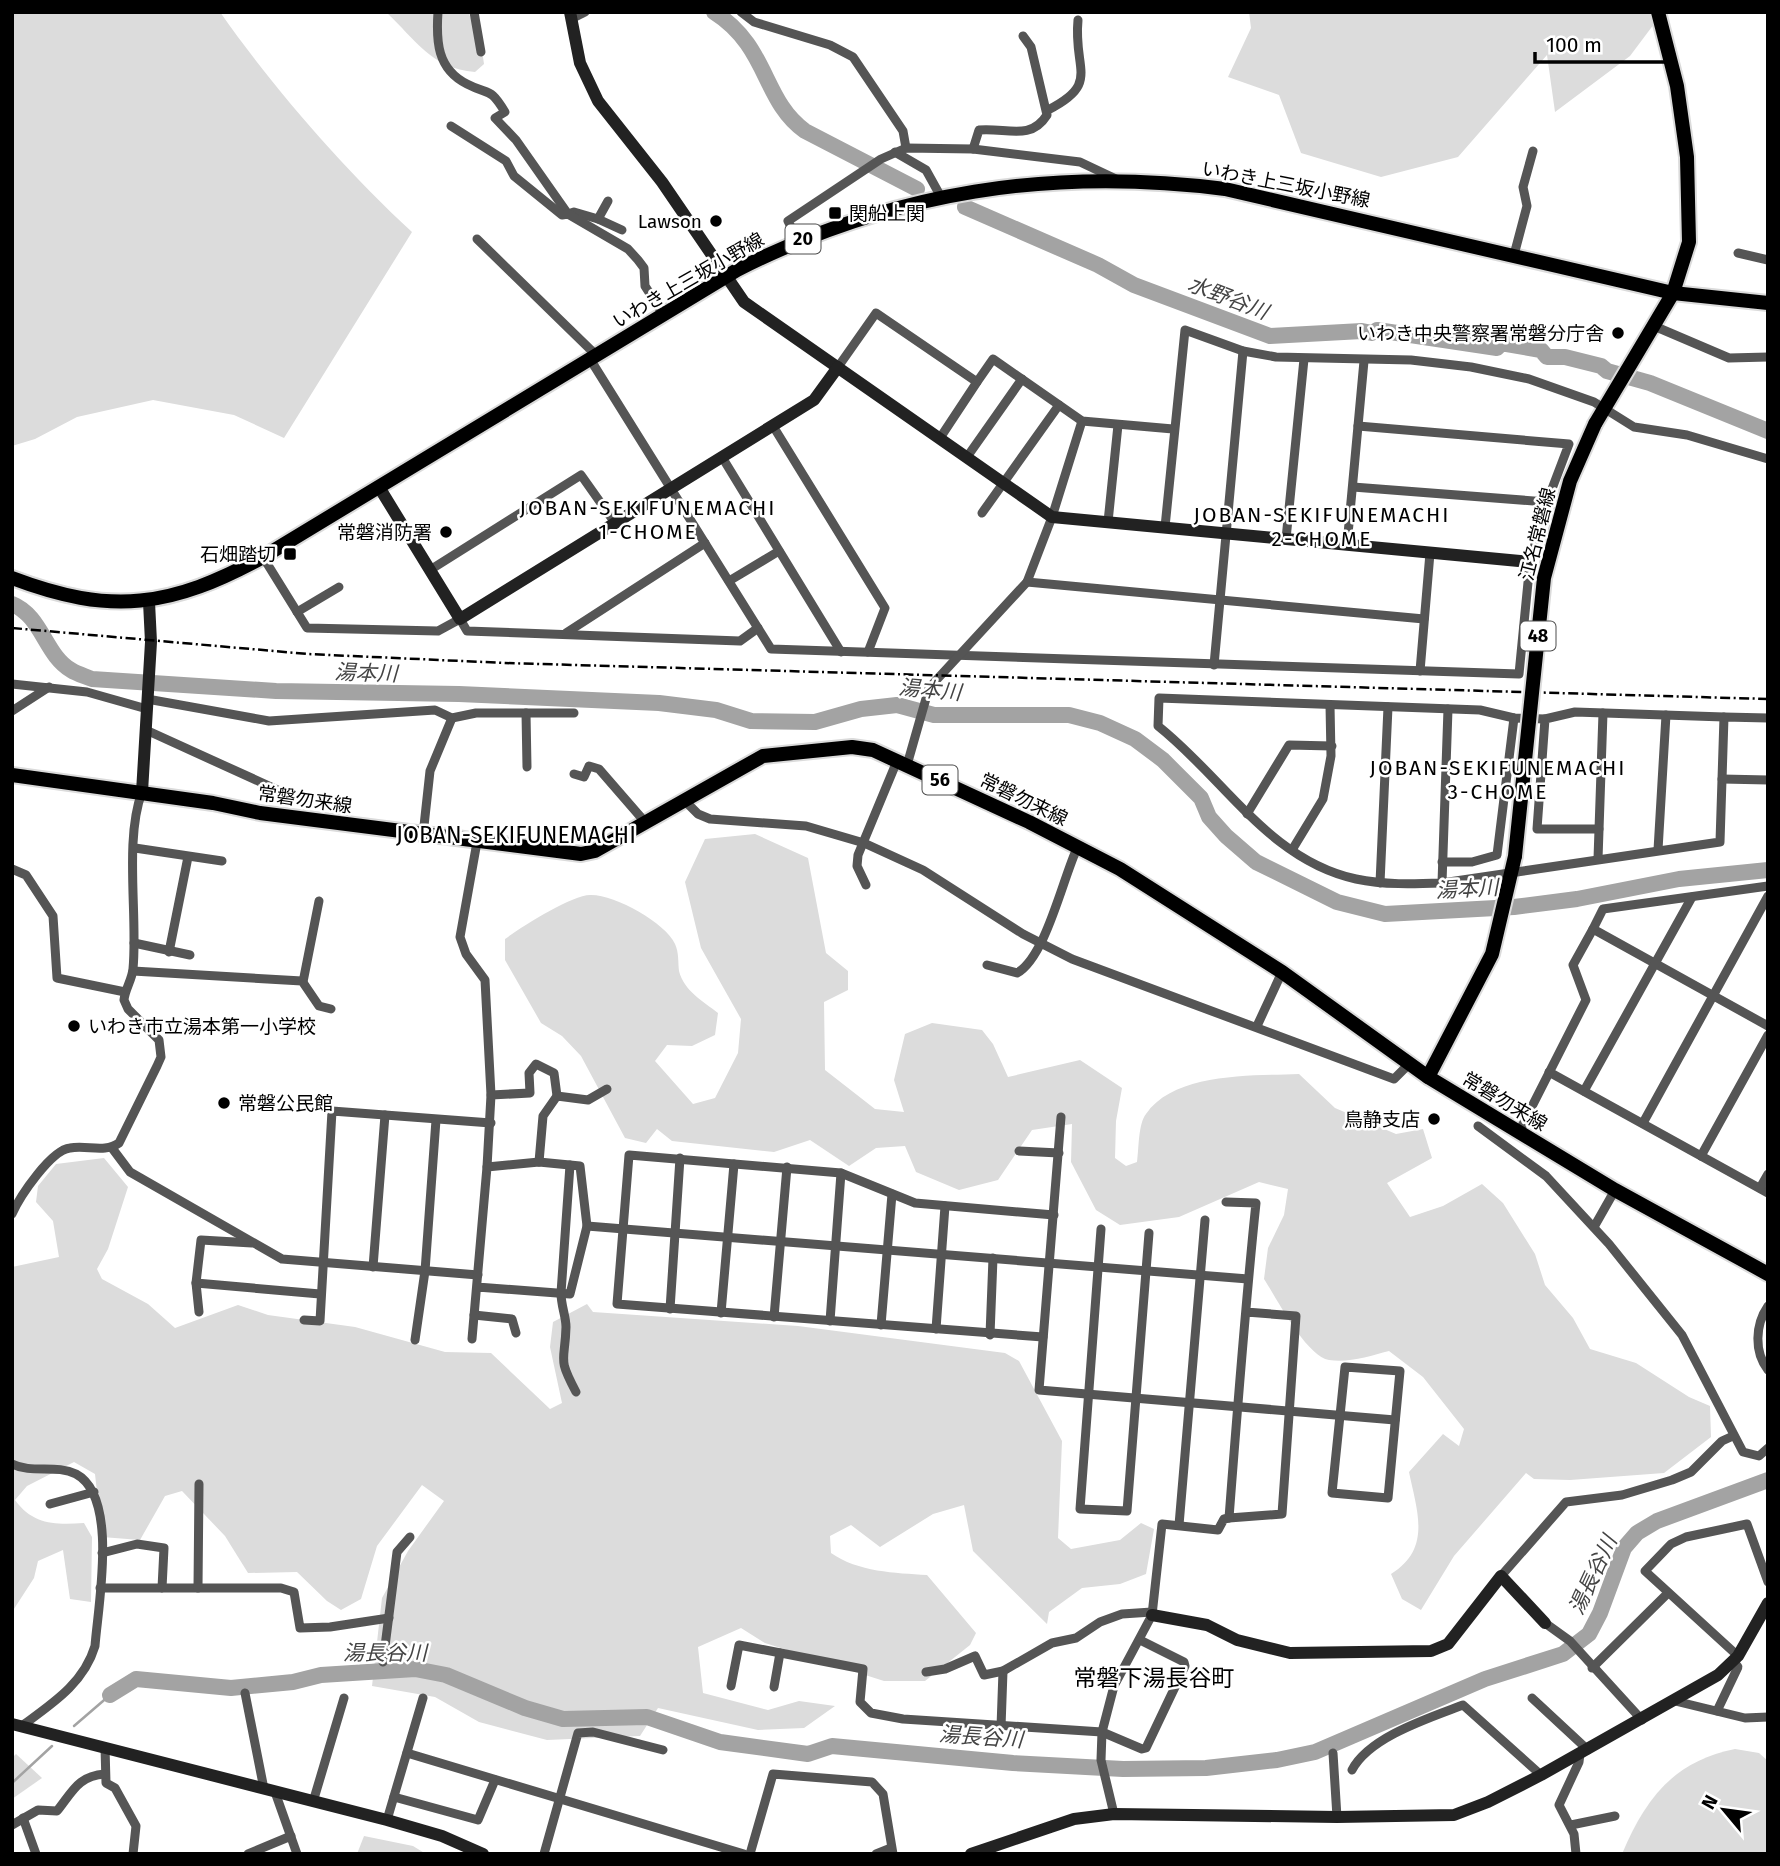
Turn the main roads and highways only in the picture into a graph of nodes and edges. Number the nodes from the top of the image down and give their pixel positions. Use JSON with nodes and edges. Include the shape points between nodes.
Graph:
{"nodes":[{"id":1,"x":1658,"y":12,"type":"edge"},
{"id":2,"x":1673,"y":293,"type":"junction"},
{"id":3,"x":1768,"y":303,"type":"edge"},
{"id":4,"x":12,"y":578,"type":"edge"},
{"id":5,"x":12,"y":775,"type":"edge"},
{"id":6,"x":1428,"y":1077,"type":"junction"},
{"id":7,"x":1768,"y":1274,"type":"edge"}],
"edges":[{"from":1,"to":2,"type":"main road","name":"江名常磐線","number":"48","via":[[1677,86],[1690,183],[1689,242]]},
{"from":2,"to":3,"type":"main road","name":"いわき上三坂小野線","number":"20"},
{"from":2,"to":4,"type":"main road","name":"いわき上三坂小野線","number":"20","via":[[1262,195],[1176,183],[1027,184],[941,197],[797,241],[724,277],[263,557],[205,586],[149,602],[63,596]]},
{"from":2,"to":6,"type":"main road","name":"江名常磐線","number":"48","bridge":true,"via":[[1595,424],[1570,481],[1544,578],[1515,856],[1502,919],[1477,986]]},
{"from":5,"to":6,"type":"main road","name":"常磐勿来線","number":"56","via":[[422,835],[587,853],[776,753],[863,748],[1121,869],[1282,972]]},
{"from":6,"to":7,"type":"main road","name":"常磐勿来線","number":"56"}]}
